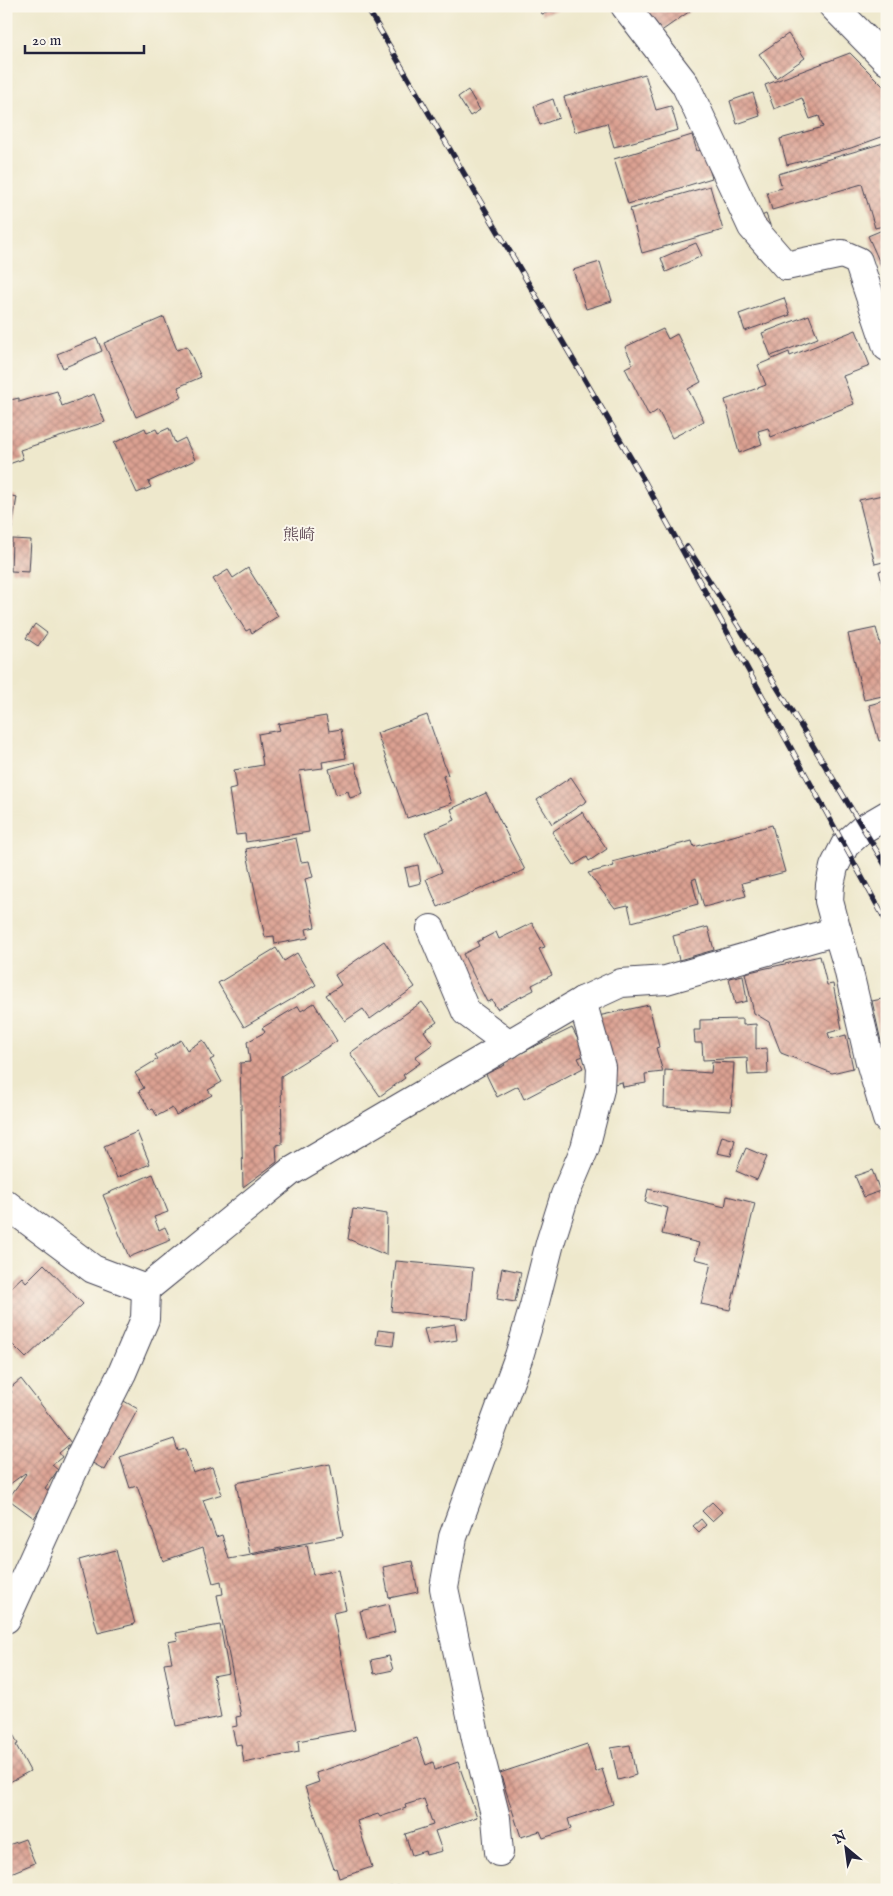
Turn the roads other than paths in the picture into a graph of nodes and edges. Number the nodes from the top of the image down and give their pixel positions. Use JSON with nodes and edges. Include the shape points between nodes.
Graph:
{"nodes":[{"id":1,"x":625,"y":6,"type":"edge"},
{"id":2,"x":833,"y":6,"type":"edge"},
{"id":3,"x":887,"y":61,"type":"edge"},
{"id":4,"x":887,"y":347,"type":"edge"},
{"id":5,"x":887,"y":815,"type":"edge"},
{"id":6,"x":431,"y":930,"type":"dead end"},
{"id":7,"x":837,"y":931,"type":"junction"},
{"id":8,"x":582,"y":1001,"type":"junction"},
{"id":9,"x":509,"y":1044,"type":"junction"},
{"id":10,"x":887,"y":1119,"type":"edge"},
{"id":11,"x":6,"y":1204,"type":"edge"},
{"id":12,"x":146,"y":1290,"type":"junction"},
{"id":13,"x":6,"y":1619,"type":"edge"},
{"id":14,"x":499,"y":1852,"type":"dead end"}],
"edges":[{"from":1,"to":4,"type":"street","via":[[685,84],[752,227],[786,266],[842,254],[858,261]]},
{"from":2,"to":3,"type":"street"},
{"from":5,"to":7,"type":"street","via":[[863,829],[845,845],[834,867],[830,901]]},
{"from":6,"to":9,"type":"street","via":[[466,1012]]},
{"from":7,"to":8,"type":"street","via":[[666,980],[621,983]]},
{"from":7,"to":10,"type":"street"},
{"from":8,"to":9,"type":"street"},
{"from":8,"to":14,"type":"street","via":[[602,1067],[600,1089],[585,1148],[565,1195],[550,1243],[519,1356],[453,1537],[444,1588],[496,1818]]},
{"from":9,"to":12,"type":"street","via":[[290,1172]]},
{"from":11,"to":12,"type":"street","via":[[93,1269]]},
{"from":12,"to":13,"type":"street","via":[[145,1319]]}]}
